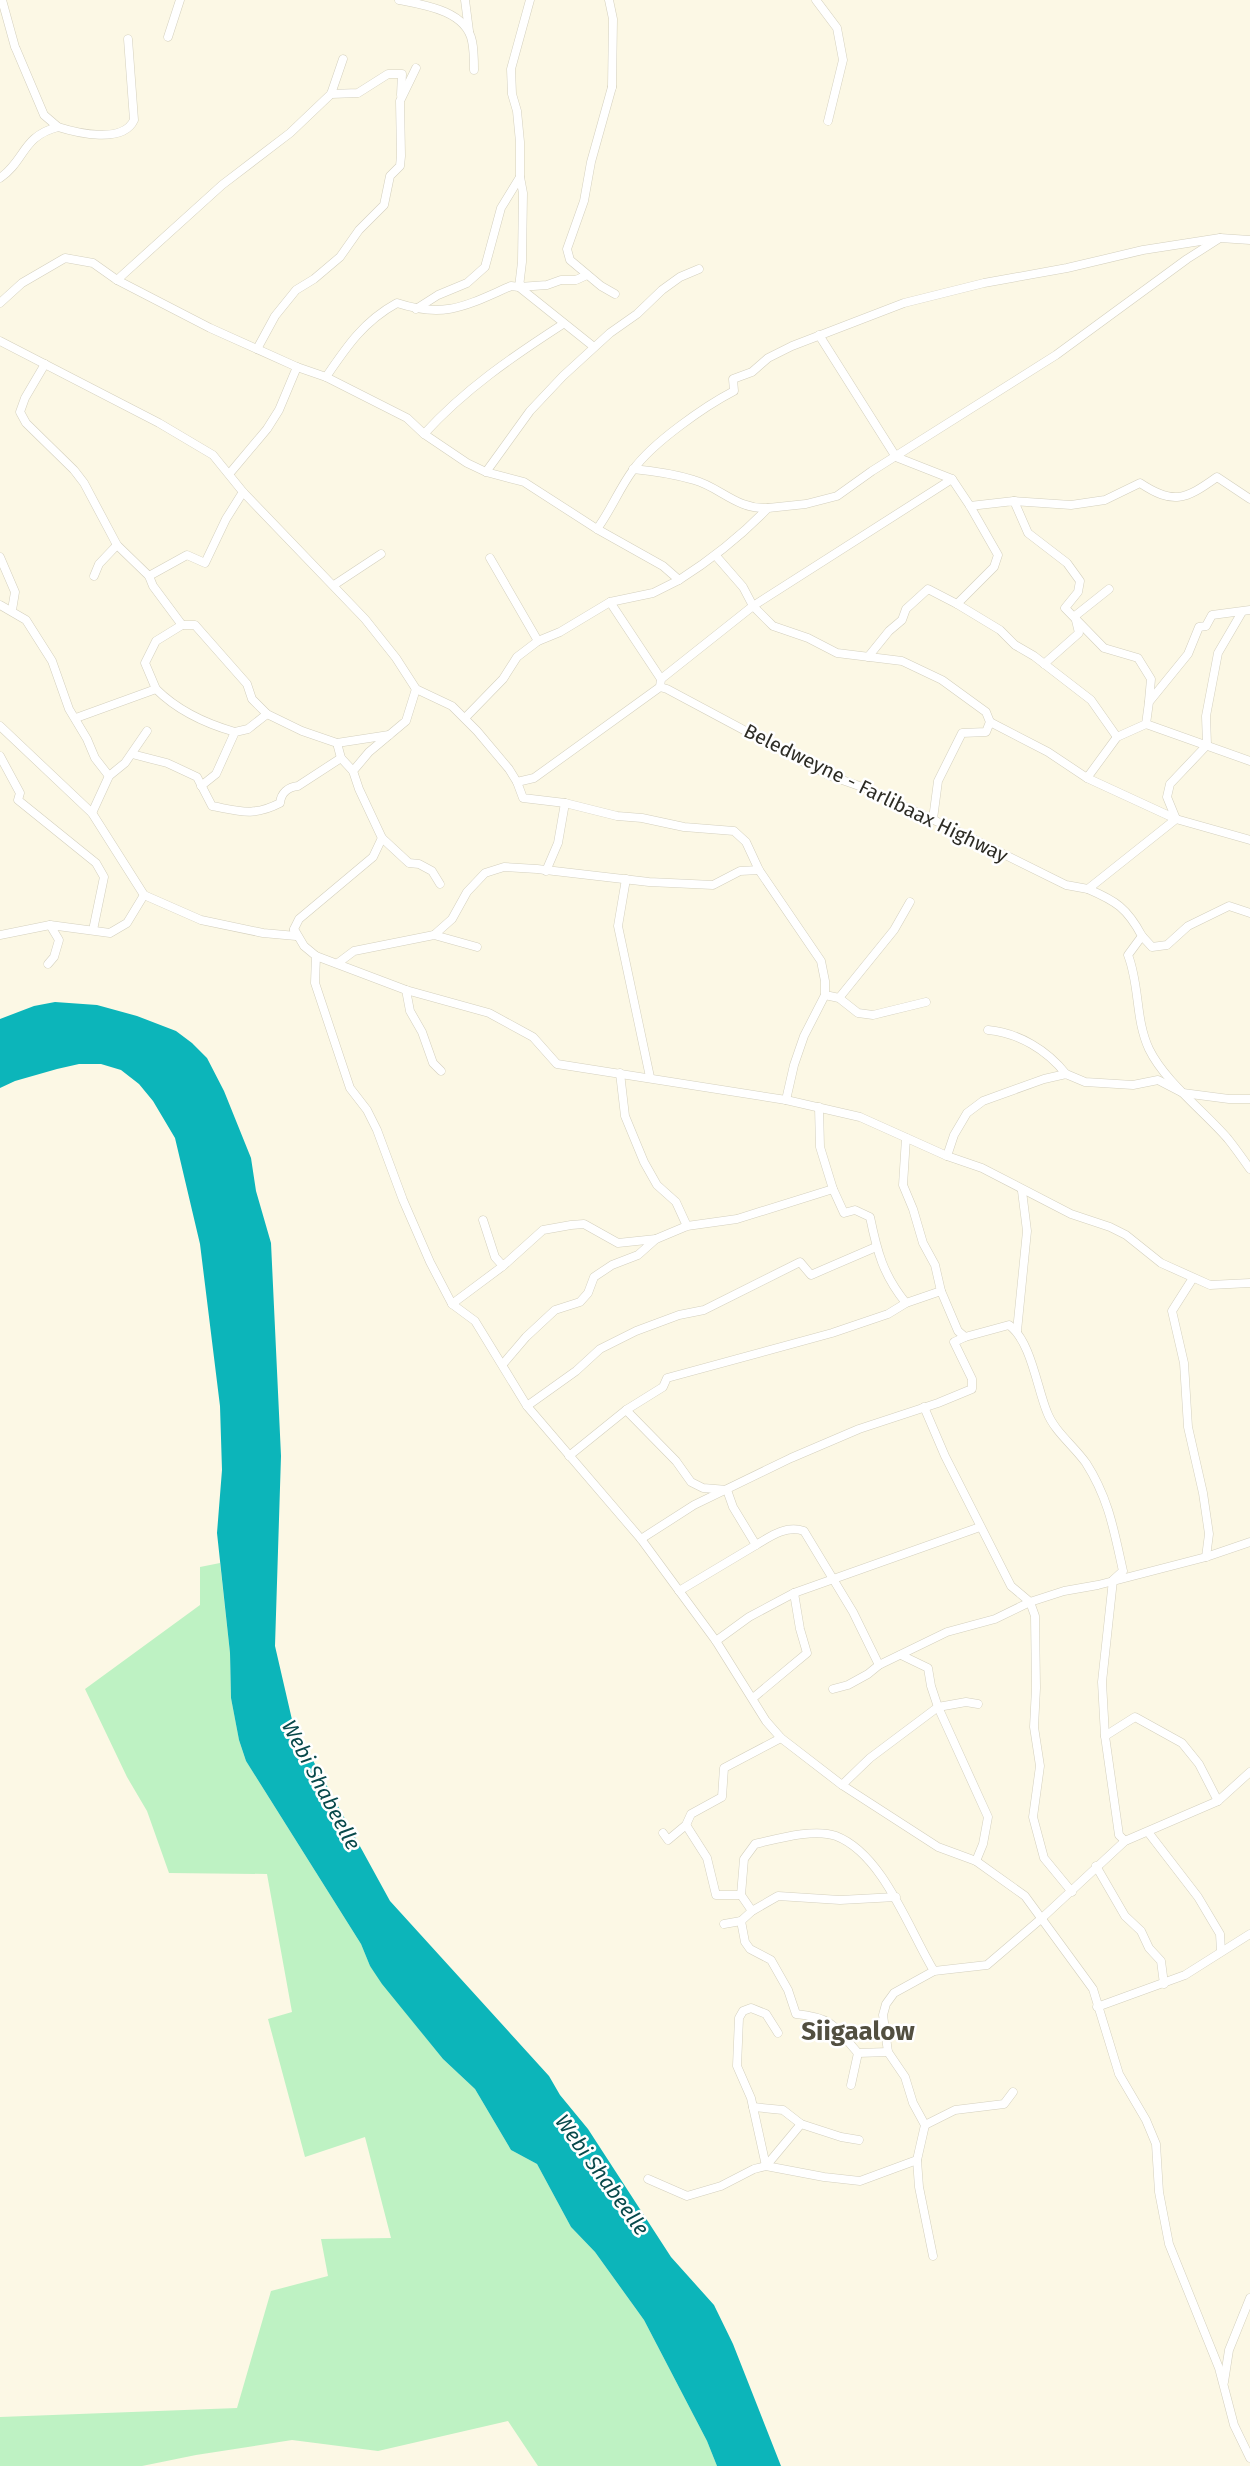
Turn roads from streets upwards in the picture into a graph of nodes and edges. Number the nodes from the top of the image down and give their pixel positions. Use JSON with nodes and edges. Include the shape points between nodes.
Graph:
{"nodes":[{"id":1,"x":2,"y":0,"type":"edge"},
{"id":2,"x":180,"y":0,"type":"edge"},
{"id":3,"x":399,"y":0,"type":"edge"},
{"id":4,"x":465,"y":0,"type":"edge"},
{"id":5,"x":530,"y":0,"type":"edge"},
{"id":6,"x":609,"y":0,"type":"edge"},
{"id":7,"x":816,"y":0,"type":"edge"},
{"id":8,"x":469,"y":32,"type":"junction"},
{"id":9,"x":168,"y":37,"type":"dead end"},
{"id":10,"x":128,"y":39,"type":"dead end"},
{"id":11,"x":343,"y":59,"type":"dead end"},
{"id":12,"x":416,"y":68,"type":"dead end"},
{"id":13,"x":474,"y":70,"type":"dead end"},
{"id":14,"x":331,"y":94,"type":"junction"},
{"id":15,"x":400,"y":101,"type":"junction"},
{"id":16,"x":828,"y":121,"type":"dead end"},
{"id":17,"x":58,"y":126,"type":"junction"},
{"id":18,"x":519,"y":177,"type":"junction"},
{"id":19,"x":0,"y":178,"type":"edge"},
{"id":20,"x":1220,"y":238,"type":"junction"},
{"id":21,"x":1250,"y":240,"type":"edge"},
{"id":22,"x":699,"y":269,"type":"dead end"},
{"id":23,"x":587,"y":275,"type":"junction"},
{"id":24,"x":117,"y":280,"type":"junction"},
{"id":25,"x":519,"y":287,"type":"junction"},
{"id":26,"x":615,"y":294,"type":"dead end"},
{"id":27,"x":0,"y":303,"type":"edge"},
{"id":28,"x":416,"y":309,"type":"junction"},
{"id":29,"x":563,"y":324,"type":"junction"},
{"id":30,"x":819,"y":335,"type":"junction"},
{"id":31,"x":0,"y":341,"type":"edge"},
{"id":32,"x":594,"y":347,"type":"junction"},
{"id":33,"x":257,"y":348,"type":"junction"},
{"id":34,"x":45,"y":364,"type":"junction"},
{"id":35,"x":297,"y":367,"type":"junction"},
{"id":36,"x":326,"y":377,"type":"junction"},
{"id":37,"x":424,"y":434,"type":"junction"},
{"id":38,"x":896,"y":457,"type":"junction"},
{"id":39,"x":633,"y":469,"type":"junction"},
{"id":40,"x":486,"y":472,"type":"junction"},
{"id":41,"x":230,"y":473,"type":"junction"},
{"id":42,"x":952,"y":479,"type":"junction"},
{"id":43,"x":243,"y":492,"type":"junction"},
{"id":44,"x":1250,"y":499,"type":"edge"},
{"id":45,"x":1014,"y":501,"type":"junction"},
{"id":46,"x":970,"y":506,"type":"junction"},
{"id":47,"x":768,"y":508,"type":"junction"},
{"id":48,"x":597,"y":529,"type":"junction"},
{"id":49,"x":117,"y":545,"type":"junction"},
{"id":50,"x":381,"y":554,"type":"dead end"},
{"id":51,"x":716,"y":556,"type":"junction"},
{"id":52,"x":0,"y":557,"type":"edge"},
{"id":53,"x":490,"y":558,"type":"dead end"},
{"id":54,"x":94,"y":576,"type":"dead end"},
{"id":55,"x":149,"y":576,"type":"junction"},
{"id":56,"x":679,"y":580,"type":"junction"},
{"id":57,"x":334,"y":585,"type":"junction"},
{"id":58,"x":1108,"y":589,"type":"dead end"},
{"id":59,"x":610,"y":602,"type":"junction"},
{"id":60,"x":957,"y":604,"type":"junction"},
{"id":61,"x":0,"y":605,"type":"edge"},
{"id":62,"x":753,"y":606,"type":"junction"},
{"id":63,"x":12,"y":610,"type":"junction"},
{"id":64,"x":1246,"y":611,"type":"edge"},
{"id":65,"x":1075,"y":616,"type":"junction"},
{"id":66,"x":182,"y":625,"type":"junction"},
{"id":67,"x":538,"y":641,"type":"junction"},
{"id":68,"x":868,"y":657,"type":"junction"},
{"id":69,"x":1044,"y":664,"type":"junction"},
{"id":70,"x":660,"y":683,"type":"junction"},
{"id":71,"x":156,"y":689,"type":"junction"},
{"id":72,"x":416,"y":690,"type":"junction"},
{"id":73,"x":1149,"y":702,"type":"junction"},
{"id":74,"x":267,"y":714,"type":"junction"},
{"id":75,"x":76,"y":718,"type":"junction"},
{"id":76,"x":465,"y":718,"type":"junction"},
{"id":77,"x":990,"y":722,"type":"junction"},
{"id":78,"x":1146,"y":724,"type":"junction"},
{"id":79,"x":147,"y":731,"type":"dead end"},
{"id":80,"x":2,"y":732,"type":"edge"},
{"id":81,"x":235,"y":732,"type":"junction"},
{"id":82,"x":391,"y":735,"type":"junction"},
{"id":83,"x":1117,"y":737,"type":"junction"},
{"id":84,"x":337,"y":743,"type":"junction"},
{"id":85,"x":1207,"y":745,"type":"junction"},
{"id":86,"x":132,"y":754,"type":"junction"},
{"id":87,"x":0,"y":756,"type":"edge"},
{"id":88,"x":341,"y":758,"type":"junction"},
{"id":89,"x":1250,"y":761,"type":"edge"},
{"id":90,"x":353,"y":771,"type":"junction"},
{"id":91,"x":109,"y":776,"type":"junction"},
{"id":92,"x":1087,"y":778,"type":"junction"},
{"id":93,"x":517,"y":782,"type":"junction"},
{"id":94,"x":201,"y":786,"type":"junction"},
{"id":95,"x":565,"y":803,"type":"junction"},
{"id":96,"x":92,"y":813,"type":"junction"},
{"id":97,"x":933,"y":819,"type":"junction"},
{"id":98,"x":1176,"y":819,"type":"junction"},
{"id":99,"x":382,"y":838,"type":"junction"},
{"id":100,"x":1250,"y":840,"type":"edge"},
{"id":101,"x":759,"y":870,"type":"junction"},
{"id":102,"x":546,"y":871,"type":"junction"},
{"id":103,"x":626,"y":879,"type":"junction"},
{"id":104,"x":440,"y":884,"type":"dead end"},
{"id":105,"x":1088,"y":889,"type":"junction"},
{"id":106,"x":144,"y":895,"type":"junction"},
{"id":107,"x":910,"y":902,"type":"dead end"},
{"id":108,"x":1250,"y":913,"type":"edge"},
{"id":109,"x":50,"y":925,"type":"junction"},
{"id":110,"x":294,"y":929,"type":"junction"},
{"id":111,"x":93,"y":930,"type":"junction"},
{"id":112,"x":0,"y":935,"type":"edge"},
{"id":113,"x":434,"y":935,"type":"junction"},
{"id":114,"x":1142,"y":936,"type":"junction"},
{"id":115,"x":477,"y":946,"type":"dead end"},
{"id":116,"x":316,"y":956,"type":"junction"},
{"id":117,"x":338,"y":963,"type":"junction"},
{"id":118,"x":48,"y":964,"type":"dead end"},
{"id":119,"x":406,"y":990,"type":"junction"},
{"id":120,"x":825,"y":995,"type":"junction"},
{"id":121,"x":839,"y":998,"type":"junction"},
{"id":122,"x":926,"y":1002,"type":"dead end"},
{"id":123,"x":988,"y":1029,"type":"dead end"},
{"id":124,"x":441,"y":1071,"type":"dead end"},
{"id":125,"x":620,"y":1073,"type":"junction"},
{"id":126,"x":1066,"y":1074,"type":"junction"},
{"id":127,"x":650,"y":1077,"type":"junction"},
{"id":128,"x":1184,"y":1093,"type":"junction"},
{"id":129,"x":1250,"y":1099,"type":"edge"},
{"id":130,"x":786,"y":1100,"type":"junction"},
{"id":131,"x":819,"y":1107,"type":"junction"},
{"id":132,"x":906,"y":1138,"type":"junction"},
{"id":133,"x":947,"y":1156,"type":"junction"},
{"id":134,"x":1250,"y":1169,"type":"edge"},
{"id":135,"x":833,"y":1190,"type":"junction"},
{"id":136,"x":1022,"y":1191,"type":"junction"},
{"id":137,"x":483,"y":1220,"type":"dead end"},
{"id":138,"x":687,"y":1226,"type":"junction"},
{"id":139,"x":656,"y":1239,"type":"junction"},
{"id":140,"x":876,"y":1247,"type":"junction"},
{"id":141,"x":503,"y":1266,"type":"junction"},
{"id":142,"x":1193,"y":1278,"type":"junction"},
{"id":143,"x":1250,"y":1283,"type":"edge"},
{"id":144,"x":941,"y":1291,"type":"junction"},
{"id":145,"x":906,"y":1302,"type":"junction"},
{"id":146,"x":452,"y":1304,"type":"junction"},
{"id":147,"x":1017,"y":1331,"type":"junction"},
{"id":148,"x":964,"y":1337,"type":"junction"},
{"id":149,"x":503,"y":1365,"type":"junction"},
{"id":150,"x":527,"y":1406,"type":"junction"},
{"id":151,"x":924,"y":1407,"type":"junction"},
{"id":152,"x":626,"y":1410,"type":"junction"},
{"id":153,"x":569,"y":1456,"type":"junction"},
{"id":154,"x":727,"y":1490,"type":"junction"},
{"id":155,"x":980,"y":1527,"type":"junction"},
{"id":156,"x":640,"y":1539,"type":"junction"},
{"id":157,"x":1250,"y":1542,"type":"edge"},
{"id":158,"x":756,"y":1545,"type":"junction"},
{"id":159,"x":1206,"y":1557,"type":"junction"},
{"id":160,"x":834,"y":1579,"type":"junction"},
{"id":161,"x":1113,"y":1580,"type":"junction"},
{"id":162,"x":678,"y":1591,"type":"junction"},
{"id":163,"x":794,"y":1593,"type":"junction"},
{"id":164,"x":1030,"y":1602,"type":"junction"},
{"id":165,"x":716,"y":1641,"type":"junction"},
{"id":166,"x":901,"y":1655,"type":"junction"},
{"id":167,"x":879,"y":1665,"type":"junction"},
{"id":168,"x":833,"y":1689,"type":"dead end"},
{"id":169,"x":753,"y":1698,"type":"junction"},
{"id":170,"x":978,"y":1704,"type":"dead end"},
{"id":171,"x":938,"y":1707,"type":"junction"},
{"id":172,"x":1105,"y":1736,"type":"junction"},
{"id":173,"x":781,"y":1738,"type":"junction"},
{"id":174,"x":1250,"y":1772,"type":"edge"},
{"id":175,"x":842,"y":1785,"type":"junction"},
{"id":176,"x":1218,"y":1801,"type":"junction"},
{"id":177,"x":686,"y":1825,"type":"junction"},
{"id":178,"x":1148,"y":1832,"type":"junction"},
{"id":179,"x":663,"y":1833,"type":"dead end"},
{"id":180,"x":1125,"y":1841,"type":"junction"},
{"id":181,"x":975,"y":1861,"type":"junction"},
{"id":182,"x":1096,"y":1866,"type":"junction"},
{"id":183,"x":1072,"y":1892,"type":"junction"},
{"id":184,"x":741,"y":1895,"type":"junction"},
{"id":185,"x":896,"y":1897,"type":"junction"},
{"id":186,"x":752,"y":1911,"type":"junction"},
{"id":187,"x":1042,"y":1918,"type":"junction"},
{"id":188,"x":741,"y":1921,"type":"junction"},
{"id":189,"x":724,"y":1924,"type":"dead end"},
{"id":190,"x":1250,"y":1934,"type":"edge"},
{"id":191,"x":1221,"y":1951,"type":"junction"},
{"id":192,"x":934,"y":1971,"type":"junction"},
{"id":193,"x":1164,"y":1984,"type":"junction"},
{"id":194,"x":1097,"y":2007,"type":"junction"},
{"id":195,"x":778,"y":2033,"type":"dead end"},
{"id":196,"x":888,"y":2052,"type":"junction"},
{"id":197,"x":858,"y":2053,"type":"junction"},
{"id":198,"x":851,"y":2085,"type":"dead end"},
{"id":199,"x":1013,"y":2092,"type":"dead end"},
{"id":200,"x":753,"y":2107,"type":"junction"},
{"id":201,"x":801,"y":2124,"type":"junction"},
{"id":202,"x":925,"y":2125,"type":"junction"},
{"id":203,"x":859,"y":2140,"type":"dead end"},
{"id":204,"x":917,"y":2160,"type":"junction"},
{"id":205,"x":766,"y":2166,"type":"junction"},
{"id":206,"x":648,"y":2179,"type":"dead end"},
{"id":207,"x":933,"y":2256,"type":"dead end"},
{"id":208,"x":1250,"y":2298,"type":"edge"},
{"id":209,"x":1223,"y":2386,"type":"junction"},
{"id":210,"x":1250,"y":2458,"type":"edge"}],
"edges":[{"from":1,"to":17,"type":"street","via":[[15,48],[44,115]]},
{"from":2,"to":9,"type":"street"},
{"from":3,"to":8,"type":"street","via":[[457,17]]},
{"from":4,"to":8,"type":"street"},
{"from":5,"to":18,"type":"street","via":[[511,69],[520,142]]},
{"from":6,"to":23,"type":"street","via":[[613,19],[612,87],[584,201],[567,249],[570,260]]},
{"from":7,"to":16,"type":"street","via":[[837,28],[843,60]]},
{"from":8,"to":13,"type":"street"},
{"from":10,"to":17,"type":"street","via":[[135,120],[132,125],[102,136]]},
{"from":11,"to":14,"type":"street"},
{"from":12,"to":15,"type":"street"},
{"from":14,"to":15,"type":"street","via":[[358,93],[388,74],[402,74]]},
{"from":14,"to":24,"type":"street","via":[[290,134],[222,184]]},
{"from":15,"to":33,"type":"street","via":[[400,166],[390,176],[384,205],[340,257],[296,290]]},
{"from":17,"to":19,"type":"street","via":[[31,140],[13,167]]},
{"from":18,"to":25,"type":"street","via":[[523,193]]},
{"from":18,"to":28,"type":"street","via":[[501,207],[485,267],[467,283]]},
{"from":20,"to":21,"type":"street"},
{"from":20,"to":30,"type":"street","via":[[984,283],[904,303]]},
{"from":20,"to":38,"type":"street","via":[[1056,355]]},
{"from":22,"to":32,"type":"street","via":[[662,290]]},
{"from":23,"to":25,"type":"street","via":[[576,280]]},
{"from":23,"to":26,"type":"street"},
{"from":24,"to":27,"type":"street","via":[[93,263],[65,258],[22,283]]},
{"from":24,"to":33,"type":"street"},
{"from":25,"to":28,"type":"street","via":[[511,286],[458,309]]},
{"from":25,"to":29,"type":"street"},
{"from":28,"to":36,"type":"street","via":[[397,303],[383,311],[353,337]]},
{"from":29,"to":32,"type":"street"},
{"from":29,"to":37,"type":"street","via":[[451,404]]},
{"from":30,"to":38,"type":"street"},
{"from":30,"to":39,"type":"street","via":[[732,379],[734,391],[709,404]]},
{"from":31,"to":34,"type":"street"},
{"from":32,"to":40,"type":"street","via":[[547,392]]},
{"from":33,"to":35,"type":"street"},
{"from":34,"to":41,"type":"street","via":[[159,423],[213,455]]},
{"from":34,"to":49,"type":"street","via":[[20,412],[84,483]]},
{"from":35,"to":36,"type":"street"},
{"from":35,"to":41,"type":"street","via":[[267,429]]},
{"from":36,"to":37,"type":"street","via":[[407,418]]},
{"from":37,"to":40,"type":"street"},
{"from":38,"to":42,"type":"street"},
{"from":38,"to":47,"type":"street","via":[[837,496]]},
{"from":39,"to":47,"type":"street","via":[[697,480],[755,509]]},
{"from":39,"to":48,"type":"street"},
{"from":40,"to":48,"type":"street","via":[[524,482]]},
{"from":41,"to":43,"type":"street"},
{"from":42,"to":46,"type":"street"},
{"from":42,"to":62,"type":"street"},
{"from":43,"to":55,"type":"street","via":[[205,563],[187,555]]},
{"from":43,"to":57,"type":"street"},
{"from":44,"to":45,"type":"street","via":[[1217,477],[1201,489],[1173,500],[1140,483],[1105,500],[1071,505]]},
{"from":45,"to":46,"type":"street"},
{"from":45,"to":65,"type":"street","via":[[1028,533],[1067,564],[1080,581],[1078,592],[1065,608]]},
{"from":46,"to":60,"type":"street","via":[[998,555],[994,567]]},
{"from":47,"to":51,"type":"street"},
{"from":48,"to":56,"type":"street","via":[[663,566]]},
{"from":49,"to":54,"type":"street","via":[[99,564]]},
{"from":49,"to":55,"type":"street"},
{"from":50,"to":57,"type":"street"},
{"from":51,"to":56,"type":"street"},
{"from":51,"to":62,"type":"street"},
{"from":52,"to":63,"type":"street","via":[[15,592]]},
{"from":53,"to":67,"type":"street"},
{"from":55,"to":66,"type":"street"},
{"from":56,"to":59,"type":"street","via":[[653,593]]},
{"from":57,"to":72,"type":"street","via":[[396,658]]},
{"from":58,"to":65,"type":"street"},
{"from":59,"to":67,"type":"street"},
{"from":59,"to":70,"type":"street"},
{"from":60,"to":68,"type":"street","via":[[928,589],[906,609],[902,620]]},
{"from":60,"to":69,"type":"street","via":[[1000,630]]},
{"from":61,"to":63,"type":"street"},
{"from":62,"to":68,"type":"street","via":[[773,626],[837,653]]},
{"from":62,"to":70,"type":"street"},
{"from":63,"to":75,"type":"street","via":[[26,620],[52,661]]},
{"from":64,"to":73,"type":"street","via":[[1212,615],[1206,626],[1199,627],[1188,654]]},
{"from":64,"to":85,"type":"street","via":[[1218,653],[1206,716]]},
{"from":65,"to":69,"type":"street","via":[[1079,633]]},
{"from":65,"to":73,"type":"street","via":[[1104,648],[1138,658],[1151,679]]},
{"from":66,"to":71,"type":"street","via":[[156,641],[145,663]]},
{"from":66,"to":74,"type":"street","via":[[200,628]]},
{"from":67,"to":76,"type":"street","via":[[517,657],[503,679]]},
{"from":68,"to":77,"type":"street","via":[[902,661],[942,680],[986,712]]},
{"from":69,"to":83,"type":"street","via":[[1091,700]]},
{"from":70,"to":93,"type":"street","via":[[534,778]]},
{"from":70,"to":97,"type":"street","name":"Beledweyne - Farlibaax Highway","via":[[828,775]]},
{"from":71,"to":75,"type":"street"},
{"from":71,"to":81,"type":"street","via":[[165,699],[199,718]]},
{"from":72,"to":76,"type":"street","via":[[452,706]]},
{"from":72,"to":82,"type":"street","via":[[406,721]]},
{"from":73,"to":78,"type":"street"},
{"from":74,"to":81,"type":"street","via":[[248,729]]},
{"from":74,"to":84,"type":"street"},
{"from":75,"to":91,"type":"street","via":[[95,758]]},
{"from":76,"to":93,"type":"street"},
{"from":77,"to":92,"type":"street","via":[[1048,752]]},
{"from":77,"to":97,"type":"street","via":[[986,732],[962,734],[938,781]]},
{"from":78,"to":83,"type":"street"},
{"from":78,"to":85,"type":"street"},
{"from":79,"to":86,"type":"street"},
{"from":80,"to":96,"type":"street"},
{"from":81,"to":94,"type":"street","via":[[216,774]]},
{"from":82,"to":84,"type":"street"},
{"from":82,"to":90,"type":"street"},
{"from":83,"to":92,"type":"street"},
{"from":84,"to":88,"type":"street"},
{"from":85,"to":89,"type":"street"},
{"from":85,"to":98,"type":"street","via":[[1170,784],[1167,797]]},
{"from":86,"to":91,"type":"street"},
{"from":86,"to":94,"type":"street","via":[[185,770],[197,777]]},
{"from":87,"to":111,"type":"street","via":[[20,793],[18,800],[96,863],[104,877]]},
{"from":88,"to":90,"type":"street"},
{"from":88,"to":94,"type":"street","via":[[298,786],[291,786],[280,803],[255,812],[238,813],[212,806]]},
{"from":90,"to":99,"type":"street"},
{"from":91,"to":96,"type":"street"},
{"from":92,"to":98,"type":"street"},
{"from":93,"to":95,"type":"street","via":[[523,798]]},
{"from":95,"to":101,"type":"street","via":[[617,816],[734,831],[746,842]]},
{"from":95,"to":102,"type":"street","via":[[558,843]]},
{"from":96,"to":106,"type":"street"},
{"from":97,"to":105,"type":"street","name":"Beledweyne - Farlibaax Highway","via":[[1066,885]]},
{"from":98,"to":100,"type":"street"},
{"from":98,"to":105,"type":"street"},
{"from":99,"to":104,"type":"street","via":[[409,863],[432,871]]},
{"from":99,"to":110,"type":"street","via":[[373,857],[299,919]]},
{"from":101,"to":103,"type":"street","via":[[740,871],[712,885]]},
{"from":101,"to":120,"type":"street","via":[[821,961]]},
{"from":102,"to":103,"type":"street"},
{"from":102,"to":113,"type":"street","via":[[504,867],[485,873],[467,892],[452,919]]},
{"from":103,"to":127,"type":"street","via":[[618,926]]},
{"from":105,"to":114,"type":"street","name":"Beledweyne - Farlibaax Highway","via":[[1116,901]]},
{"from":106,"to":110,"type":"street","via":[[201,920],[296,936]]},
{"from":106,"to":111,"type":"street","via":[[127,924],[110,933]]},
{"from":107,"to":121,"type":"street","via":[[894,930]]},
{"from":108,"to":114,"type":"street","via":[[1228,906],[1188,926],[1167,945],[1152,947]]},
{"from":109,"to":111,"type":"street"},
{"from":109,"to":112,"type":"street"},
{"from":109,"to":118,"type":"street","via":[[59,939]]},
{"from":110,"to":116,"type":"street"},
{"from":113,"to":115,"type":"street"},
{"from":113,"to":117,"type":"street","via":[[354,951]]},
{"from":114,"to":128,"type":"street","via":[[1128,955],[1136,974],[1138,1015],[1149,1050]]},
{"from":116,"to":117,"type":"street"},
{"from":116,"to":146,"type":"street","via":[[315,983],[350,1088],[377,1130],[403,1200]]},
{"from":117,"to":119,"type":"street"},
{"from":119,"to":124,"type":"street","via":[[410,1011],[433,1063]]},
{"from":119,"to":125,"type":"street","via":[[506,1021],[533,1037],[557,1064]]},
{"from":120,"to":121,"type":"street"},
{"from":120,"to":130,"type":"street","via":[[804,1036]]},
{"from":121,"to":122,"type":"street","via":[[858,1013],[873,1015]]},
{"from":123,"to":126,"type":"street","via":[[1004,1031],[1031,1044],[1053,1058]]},
{"from":125,"to":127,"type":"street"},
{"from":125,"to":138,"type":"street","via":[[625,1116],[644,1162],[657,1185],[676,1202]]},
{"from":126,"to":128,"type":"street","via":[[1085,1082],[1132,1085],[1158,1080]]},
{"from":126,"to":133,"type":"street","via":[[983,1101],[967,1113]]},
{"from":127,"to":130,"type":"street"},
{"from":128,"to":129,"type":"street"},
{"from":128,"to":134,"type":"street"},
{"from":130,"to":131,"type":"street"},
{"from":131,"to":132,"type":"street","via":[[860,1117]]},
{"from":131,"to":135,"type":"street","via":[[820,1147]]},
{"from":132,"to":133,"type":"street"},
{"from":132,"to":144,"type":"street","via":[[903,1185],[935,1265]]},
{"from":133,"to":136,"type":"street","via":[[982,1168]]},
{"from":135,"to":138,"type":"street","via":[[747,1216]]},
{"from":135,"to":140,"type":"street","via":[[844,1213],[855,1210],[870,1216]]},
{"from":136,"to":142,"type":"street","via":[[1126,1235],[1161,1263]]},
{"from":136,"to":147,"type":"street","via":[[1027,1231]]},
{"from":137,"to":141,"type":"street","via":[[495,1257]]},
{"from":138,"to":139,"type":"street"},
{"from":139,"to":141,"type":"street","via":[[618,1243],[584,1224],[571,1224],[543,1230]]},
{"from":139,"to":149,"type":"street","via":[[638,1256],[612,1265],[594,1277],[580,1302],[555,1310]]},
{"from":140,"to":145,"type":"street","via":[[890,1284]]},
{"from":140,"to":150,"type":"street","via":[[811,1275],[800,1262],[704,1310],[636,1331],[600,1349]]},
{"from":141,"to":146,"type":"street"},
{"from":142,"to":143,"type":"street","via":[[1209,1286]]},
{"from":142,"to":159,"type":"street","via":[[1172,1311],[1184,1363],[1188,1427],[1209,1534]]},
{"from":144,"to":145,"type":"street"},
{"from":144,"to":148,"type":"street"},
{"from":145,"to":152,"type":"street","via":[[888,1314],[832,1332],[668,1378],[663,1387]]},
{"from":146,"to":149,"type":"street","via":[[475,1321]]},
{"from":147,"to":148,"type":"street","via":[[1009,1325]]},
{"from":147,"to":161,"type":"street","via":[[1048,1415],[1086,1464],[1109,1507],[1123,1571]]},
{"from":148,"to":151,"type":"street","via":[[954,1342],[972,1379],[972,1389]]},
{"from":149,"to":150,"type":"street"},
{"from":150,"to":153,"type":"street"},
{"from":151,"to":154,"type":"street","via":[[859,1429]]},
{"from":151,"to":155,"type":"street"},
{"from":152,"to":153,"type":"street"},
{"from":152,"to":154,"type":"street","via":[[691,1482],[703,1488]]},
{"from":153,"to":156,"type":"street"},
{"from":154,"to":156,"type":"street","via":[[694,1505]]},
{"from":154,"to":158,"type":"street"},
{"from":155,"to":160,"type":"street"},
{"from":155,"to":164,"type":"street","via":[[1011,1586]]},
{"from":156,"to":162,"type":"street"},
{"from":157,"to":159,"type":"street"},
{"from":158,"to":160,"type":"street","via":[[781,1531],[804,1531]]},
{"from":158,"to":162,"type":"street"},
{"from":159,"to":161,"type":"street"},
{"from":160,"to":163,"type":"street"},
{"from":160,"to":167,"type":"street"},
{"from":161,"to":164,"type":"street"},
{"from":161,"to":172,"type":"street","via":[[1102,1682]]},
{"from":162,"to":165,"type":"street"},
{"from":163,"to":165,"type":"street","via":[[749,1617]]},
{"from":163,"to":169,"type":"street","via":[[807,1653]]},
{"from":164,"to":166,"type":"street","via":[[995,1619],[947,1632]]},
{"from":164,"to":183,"type":"street","via":[[1035,1616],[1034,1727],[1040,1766],[1033,1817],[1044,1858]]},
{"from":165,"to":169,"type":"street"},
{"from":166,"to":167,"type":"street"},
{"from":166,"to":171,"type":"street","via":[[928,1668]]},
{"from":167,"to":168,"type":"street","via":[[858,1680]]},
{"from":169,"to":173,"type":"street"},
{"from":170,"to":171,"type":"street"},
{"from":171,"to":175,"type":"street","via":[[870,1758]]},
{"from":171,"to":181,"type":"street","via":[[988,1817]]},
{"from":172,"to":176,"type":"street","via":[[1135,1717],[1182,1743],[1199,1764]]},
{"from":172,"to":180,"type":"street","via":[[1119,1835]]},
{"from":173,"to":175,"type":"street"},
{"from":173,"to":177,"type":"street","via":[[724,1768],[722,1797],[691,1814]]},
{"from":174,"to":176,"type":"street"},
{"from":175,"to":181,"type":"street","via":[[938,1847]]},
{"from":176,"to":178,"type":"street"},
{"from":177,"to":179,"type":"street","via":[[668,1840]]},
{"from":177,"to":184,"type":"street","via":[[707,1858],[716,1895]]},
{"from":178,"to":180,"type":"street"},
{"from":178,"to":191,"type":"street","via":[[1209,1916],[1220,1934]]},
{"from":180,"to":182,"type":"street"},
{"from":181,"to":187,"type":"street","via":[[1024,1896]]},
{"from":182,"to":183,"type":"street"},
{"from":182,"to":193,"type":"street","via":[[1125,1916],[1142,1931],[1149,1948],[1161,1960]]},
{"from":183,"to":187,"type":"street"},
{"from":184,"to":185,"type":"street","via":[[744,1859],[755,1844],[817,1834],[835,1836],[863,1853]]},
{"from":184,"to":186,"type":"street"},
{"from":185,"to":186,"type":"street","via":[[840,1900],[778,1896]]},
{"from":185,"to":192,"type":"street"},
{"from":186,"to":188,"type":"street"},
{"from":187,"to":192,"type":"street","via":[[987,1965]]},
{"from":187,"to":194,"type":"street","via":[[1093,1989]]},
{"from":188,"to":189,"type":"street"},
{"from":188,"to":197,"type":"street","via":[[745,1942],[771,1960],[796,2014],[835,2025]]},
{"from":190,"to":191,"type":"street"},
{"from":191,"to":193,"type":"street"},
{"from":192,"to":196,"type":"street","via":[[894,1993],[886,2004],[883,2015]]},
{"from":193,"to":194,"type":"street"},
{"from":194,"to":209,"type":"street","via":[[1119,2074],[1155,2144],[1169,2244]]},
{"from":195,"to":200,"type":"street","via":[[766,2014],[751,2008],[742,2011],[737,2066]]},
{"from":196,"to":197,"type":"street"},
{"from":196,"to":202,"type":"street","via":[[905,2077]]},
{"from":197,"to":198,"type":"street"},
{"from":199,"to":202,"type":"street","via":[[1004,2104],[955,2110]]},
{"from":200,"to":201,"type":"street","via":[[783,2110]]},
{"from":200,"to":205,"type":"street"},
{"from":201,"to":203,"type":"street"},
{"from":201,"to":205,"type":"street"},
{"from":202,"to":204,"type":"street"},
{"from":204,"to":205,"type":"street","via":[[860,2181]]},
{"from":204,"to":207,"type":"street"},
{"from":205,"to":206,"type":"street","via":[[687,2196]]},
{"from":208,"to":209,"type":"street","via":[[1229,2350]]},
{"from":209,"to":210,"type":"street","via":[[1234,2425]]}]}
